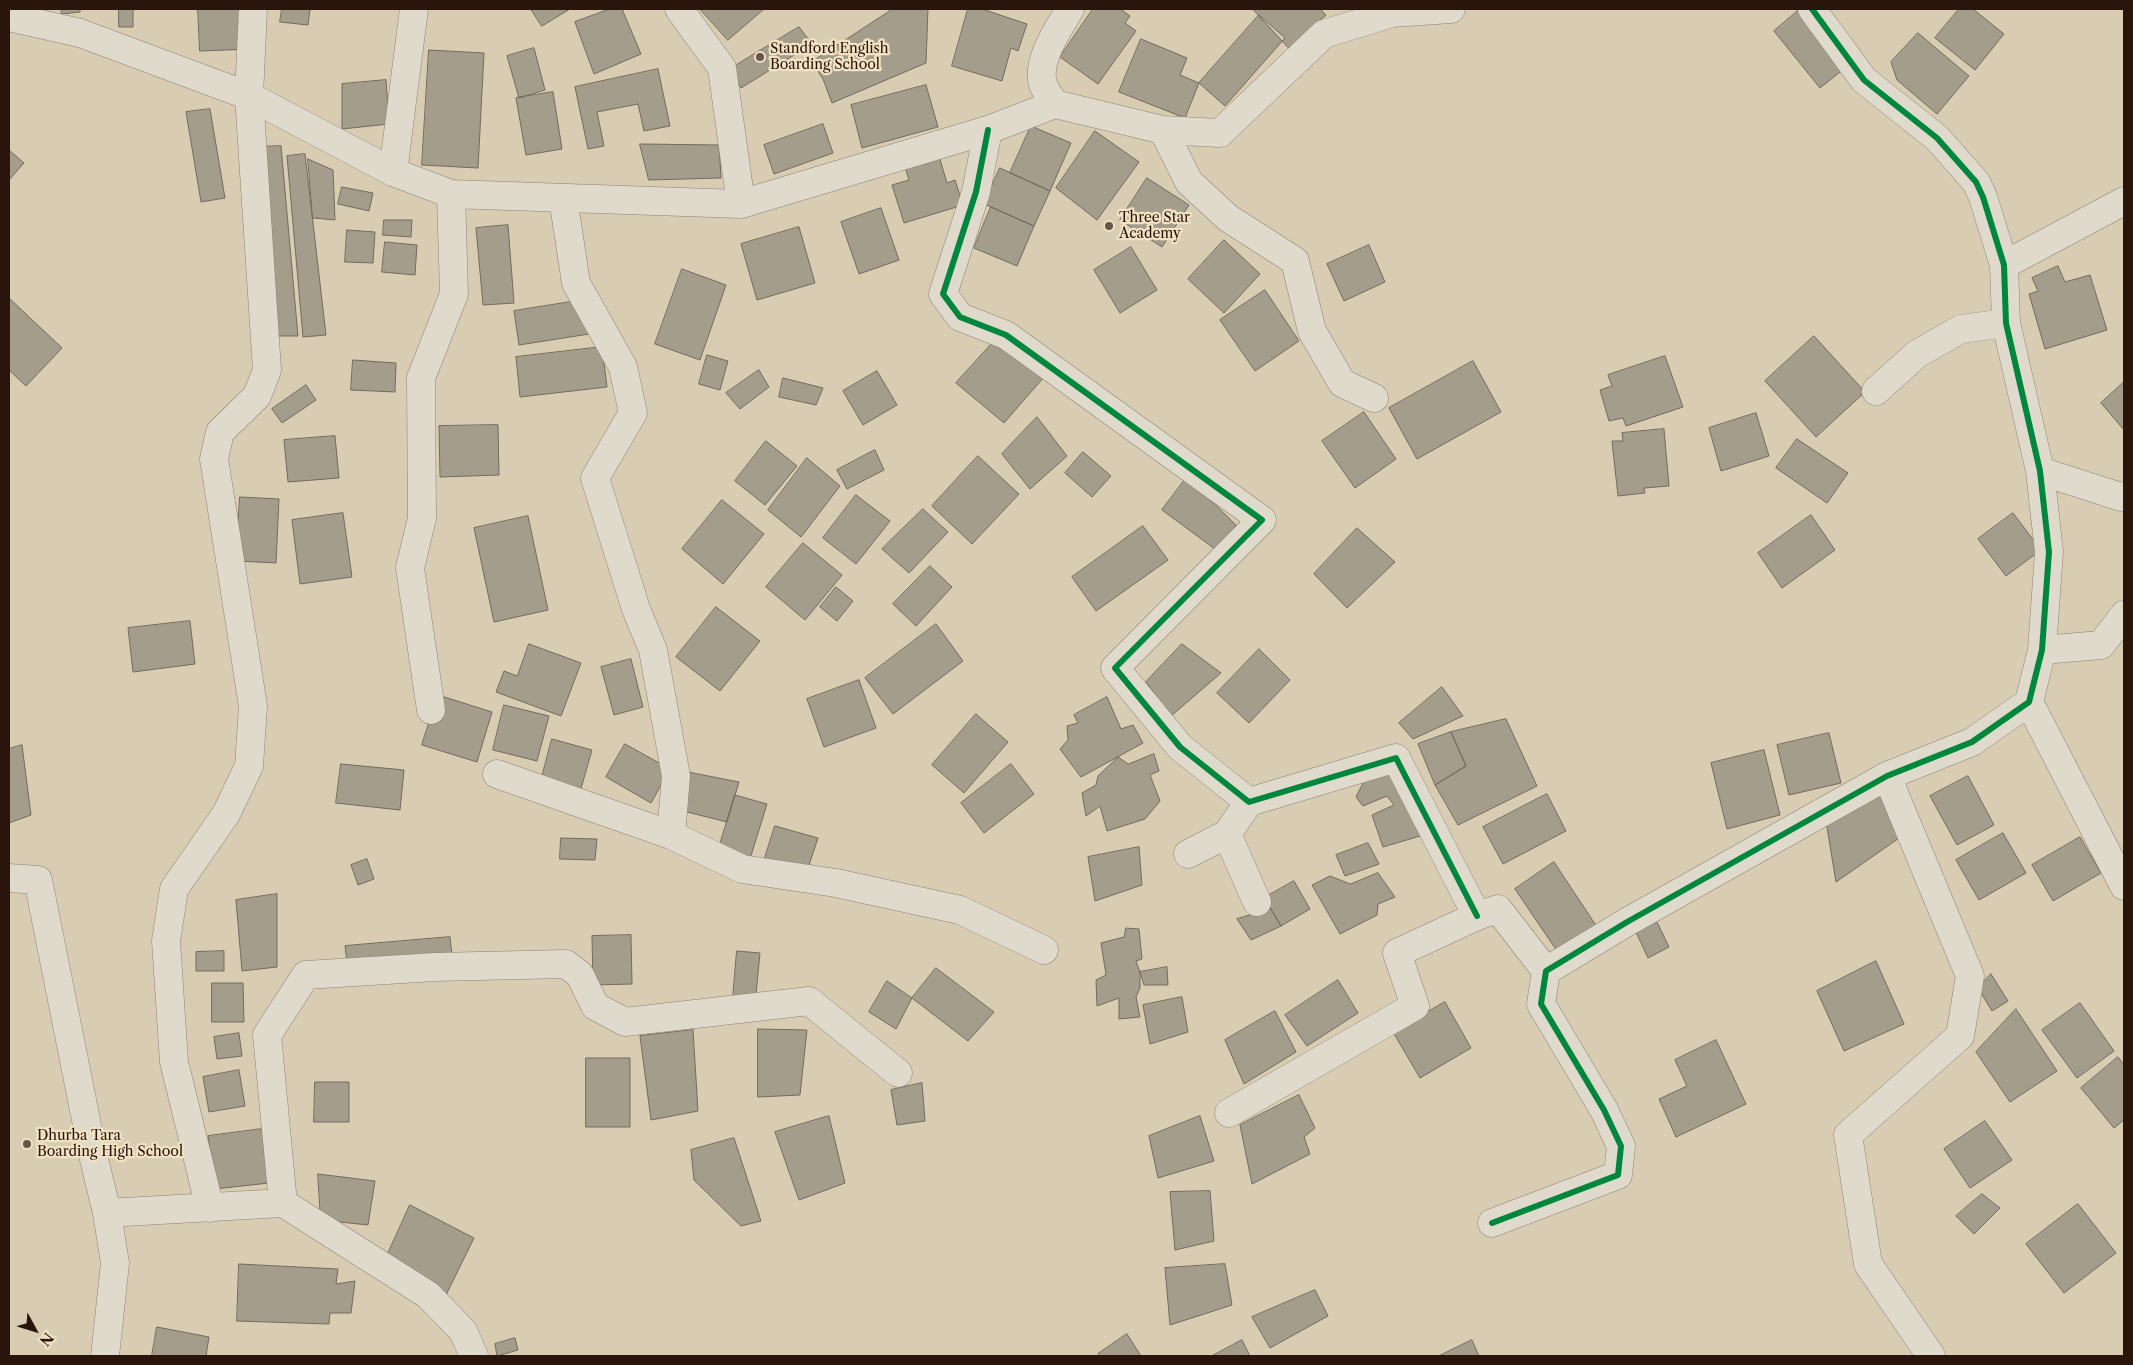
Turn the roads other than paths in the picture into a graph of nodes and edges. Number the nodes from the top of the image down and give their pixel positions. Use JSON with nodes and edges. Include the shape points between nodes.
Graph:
{"nodes":[{"id":1,"x":253,"y":9,"type":"edge"},
{"id":2,"x":414,"y":9,"type":"edge"},
{"id":3,"x":679,"y":9,"type":"edge"},
{"id":4,"x":1070,"y":9,"type":"edge"},
{"id":5,"x":1451,"y":9,"type":"edge"},
{"id":6,"x":1812,"y":9,"type":"edge"},
{"id":7,"x":9,"y":17,"type":"edge"},
{"id":8,"x":249,"y":96,"type":"junction"},
{"id":9,"x":1055,"y":104,"type":"junction"},
{"id":10,"x":988,"y":130,"type":"junction"},
{"id":11,"x":1163,"y":130,"type":"junction"},
{"id":12,"x":393,"y":172,"type":"junction"},
{"id":13,"x":451,"y":194,"type":"junction"},
{"id":14,"x":563,"y":198,"type":"junction"},
{"id":15,"x":2124,"y":201,"type":"edge"},
{"id":16,"x":741,"y":204,"type":"junction"},
{"id":17,"x":2004,"y":265,"type":"junction"},
{"id":18,"x":2006,"y":322,"type":"junction"},
{"id":19,"x":1876,"y":391,"type":"dead end"},
{"id":20,"x":1374,"y":398,"type":"dead end"},
{"id":21,"x":2040,"y":471,"type":"junction"},
{"id":22,"x":2124,"y":496,"type":"edge"},
{"id":23,"x":2124,"y":614,"type":"edge"},
{"id":24,"x":2042,"y":650,"type":"junction"},
{"id":25,"x":2029,"y":702,"type":"junction"},
{"id":26,"x":431,"y":710,"type":"dead end"},
{"id":27,"x":497,"y":774,"type":"dead end"},
{"id":28,"x":1887,"y":776,"type":"junction"},
{"id":29,"x":1249,"y":802,"type":"junction"},
{"id":30,"x":1227,"y":834,"type":"junction"},
{"id":31,"x":671,"y":835,"type":"junction"},
{"id":32,"x":1188,"y":854,"type":"dead end"},
{"id":33,"x":9,"y":878,"type":"edge"},
{"id":34,"x":2124,"y":886,"type":"edge"},
{"id":35,"x":1256,"y":902,"type":"dead end"},
{"id":36,"x":1478,"y":916,"type":"junction"},
{"id":37,"x":1044,"y":950,"type":"dead end"},
{"id":38,"x":1546,"y":971,"type":"junction"},
{"id":39,"x":898,"y":1073,"type":"dead end"},
{"id":40,"x":1229,"y":1113,"type":"dead end"},
{"id":41,"x":283,"y":1203,"type":"junction"},
{"id":42,"x":210,"y":1208,"type":"junction"},
{"id":43,"x":107,"y":1213,"type":"junction"},
{"id":44,"x":1492,"y":1223,"type":"dead end"},
{"id":45,"x":105,"y":1356,"type":"edge"},
{"id":46,"x":474,"y":1356,"type":"edge"},
{"id":47,"x":1931,"y":1356,"type":"edge"}],
"edges":[{"from":1,"to":8,"type":"street"},
{"from":2,"to":12,"type":"street"},
{"from":3,"to":16,"type":"street","via":[[722,68]]},
{"from":4,"to":9,"type":"street","via":[[1052,39],[1043,64],[1043,84]]},
{"from":5,"to":11,"type":"street","via":[[1392,13],[1324,34],[1220,133]]},
{"from":6,"to":17,"type":"street","via":[[1864,80],[1938,138],[1976,182]]},
{"from":7,"to":8,"type":"street","via":[[80,33]]},
{"from":8,"to":12,"type":"street"},
{"from":8,"to":42,"type":"street","via":[[267,370],[257,396],[220,432],[214,459],[253,706],[248,766],[226,814],[174,889],[166,941],[174,1062]]},
{"from":9,"to":10,"type":"street"},
{"from":9,"to":11,"type":"street"},
{"from":10,"to":16,"type":"street"},
{"from":10,"to":29,"type":"street","via":[[976,192],[943,294],[960,317],[1006,335],[1262,520],[1115,668],[1180,747]]},
{"from":11,"to":20,"type":"street","via":[[1189,182],[1228,218],[1295,261],[1312,332],[1342,383]]},
{"from":12,"to":13,"type":"street"},
{"from":13,"to":14,"type":"street"},
{"from":13,"to":26,"type":"street","via":[[454,294],[421,378],[422,518],[410,568]]},
{"from":14,"to":16,"type":"street"},
{"from":14,"to":31,"type":"street","via":[[576,283],[623,367],[633,413],[595,478],[636,608],[653,650],[676,776]]},
{"from":15,"to":17,"type":"street"},
{"from":17,"to":18,"type":"street"},
{"from":18,"to":19,"type":"street","via":[[1961,329],[1917,354]]},
{"from":18,"to":21,"type":"street"},
{"from":21,"to":22,"type":"street","via":[[2121,498]]},
{"from":21,"to":24,"type":"street","via":[[2049,552]]},
{"from":23,"to":24,"type":"street","via":[[2101,645]]},
{"from":24,"to":25,"type":"street"},
{"from":25,"to":28,"type":"street","via":[[1972,742]]},
{"from":25,"to":34,"type":"street"},
{"from":27,"to":31,"type":"street"},
{"from":28,"to":38,"type":"street"},
{"from":28,"to":47,"type":"street","via":[[1970,976],[1960,1036],[1848,1135],[1868,1264]]},
{"from":29,"to":30,"type":"street"},
{"from":29,"to":36,"type":"street","via":[[1396,758]]},
{"from":30,"to":32,"type":"street"},
{"from":30,"to":35,"type":"street"},
{"from":31,"to":37,"type":"street","via":[[742,869],[836,883],[960,910]]},
{"from":33,"to":43,"type":"street","via":[[38,880]]},
{"from":36,"to":38,"type":"street","via":[[1498,908]]},
{"from":36,"to":40,"type":"street","via":[[1397,953],[1415,1006]]},
{"from":38,"to":44,"type":"street","via":[[1542,1004],[1604,1110],[1621,1146],[1618,1175]]},
{"from":39,"to":41,"type":"street","via":[[809,1001],[625,1022],[596,1006],[580,975],[566,964],[435,967],[306,975],[267,1034]]},
{"from":41,"to":42,"type":"street"},
{"from":41,"to":46,"type":"street","via":[[428,1294],[463,1331]]},
{"from":42,"to":43,"type":"street"},
{"from":43,"to":45,"type":"street","via":[[115,1263]]}]}
